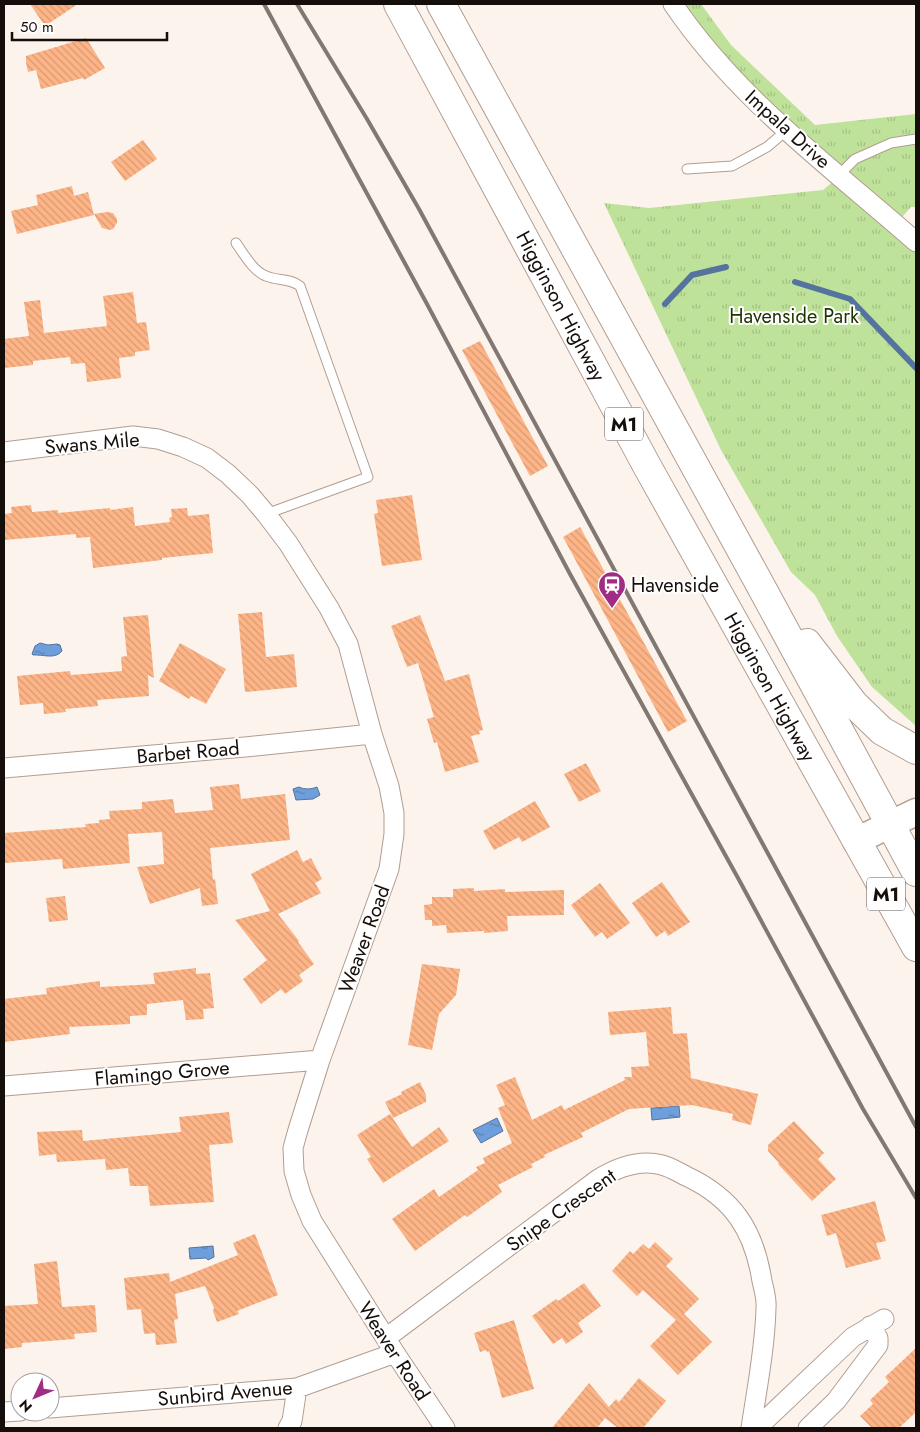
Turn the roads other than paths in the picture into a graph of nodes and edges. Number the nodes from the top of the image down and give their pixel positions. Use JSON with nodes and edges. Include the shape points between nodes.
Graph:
{"nodes":[{"id":1,"x":398,"y":4,"type":"edge"},
{"id":2,"x":442,"y":4,"type":"edge"},
{"id":3,"x":672,"y":4,"type":"edge"},
{"id":4,"x":787,"y":130,"type":"junction"},
{"id":5,"x":916,"y":139,"type":"edge"},
{"id":6,"x":687,"y":169,"type":"dead end"},
{"id":7,"x":839,"y":175,"type":"junction"},
{"id":8,"x":916,"y":242,"type":"edge"},
{"id":9,"x":236,"y":243,"type":"dead end"},
{"id":10,"x":4,"y":452,"type":"edge"},
{"id":11,"x":207,"y":458,"type":"joint"},
{"id":12,"x":266,"y":514,"type":"junction"},
{"id":13,"x":757,"y":578,"type":"junction"},
{"id":14,"x":372,"y":734,"type":"junction"},
{"id":15,"x":916,"y":750,"type":"edge"},
{"id":16,"x":4,"y":768,"type":"edge"},
{"id":17,"x":916,"y":812,"type":"edge"},
{"id":18,"x":890,"y":825,"type":"junction"},
{"id":19,"x":856,"y":841,"type":"junction"},
{"id":20,"x":916,"y":872,"type":"edge"},
{"id":21,"x":916,"y":947,"type":"edge"},
{"id":22,"x":320,"y":1060,"type":"junction"},
{"id":23,"x":4,"y":1086,"type":"edge"},
{"id":24,"x":390,"y":1346,"type":"junction"},
{"id":25,"x":298,"y":1388,"type":"junction"},
{"id":26,"x":60,"y":1407,"type":"edge"},
{"id":27,"x":288,"y":1428,"type":"edge"},
{"id":28,"x":445,"y":1428,"type":"edge"},
{"id":29,"x":751,"y":1428,"type":"edge"},
{"id":30,"x":757,"y":1428,"type":"edge"},
{"id":31,"x":808,"y":1428,"type":"edge"}],
"edges":[{"from":1,"to":19,"type":"highway","name":"Higginson Highway","number":"M1","via":[[647,466]]},
{"from":2,"to":13,"type":"highway","name":"Higginson Highway","number":"M1"},
{"from":3,"to":4,"type":"street","name":"Impala Drive","via":[[721,66]]},
{"from":4,"to":6,"type":"lane","via":[[767,147],[732,166]]},
{"from":4,"to":7,"type":"street","name":"Impala Drive"},
{"from":5,"to":7,"type":"lane","via":[[891,144],[855,159]]},
{"from":7,"to":8,"type":"street","name":"Impala Drive"},
{"from":9,"to":12,"type":"lane","via":[[264,276],[300,286],[368,477]]},
{"from":10,"to":11,"type":"street","name":"Swans Mile","via":[[133,436],[158,439]]},
{"from":11,"to":12,"type":"street","name":"Weaver Road","via":[[228,474]]},
{"from":12,"to":14,"type":"street","name":"Weaver Road","via":[[329,608],[348,644]]},
{"from":13,"to":15,"type":"highway","via":[[854,704],[882,731]]},
{"from":13,"to":18,"type":"highway","name":"Higginson Highway","number":"M1"},
{"from":14,"to":16,"type":"street","name":"Barbet Road"},
{"from":14,"to":22,"type":"street","name":"Weaver Road","via":[[389,786],[393,849],[389,869]]},
{"from":17,"to":18,"type":"street"},
{"from":18,"to":19,"type":"street"},
{"from":18,"to":20,"type":"highway","name":"Higginson Highway","number":"M1"},
{"from":19,"to":21,"type":"highway","name":"Higginson Highway","number":"M1"},
{"from":22,"to":23,"type":"street","name":"Flamingo Grove"},
{"from":22,"to":24,"type":"street","name":"Weaver Road","via":[[293,1148],[294,1171],[312,1221]]},
{"from":24,"to":25,"type":"street","name":"Sunbird Avenue"},
{"from":24,"to":28,"type":"street","name":"Weaver Road"},
{"from":24,"to":29,"type":"street","name":"Snipe Crescent","via":[[597,1180],[628,1165],[662,1165],[703,1184],[724,1200],[745,1228],[760,1263],[766,1305],[763,1351]]},
{"from":25,"to":26,"type":"street","name":"Sunbird Avenue"},
{"from":25,"to":27,"type":"street"},
{"from":30,"to":31,"type":"street","via":[[853,1337],[877,1322],[878,1345],[836,1401]]}]}
